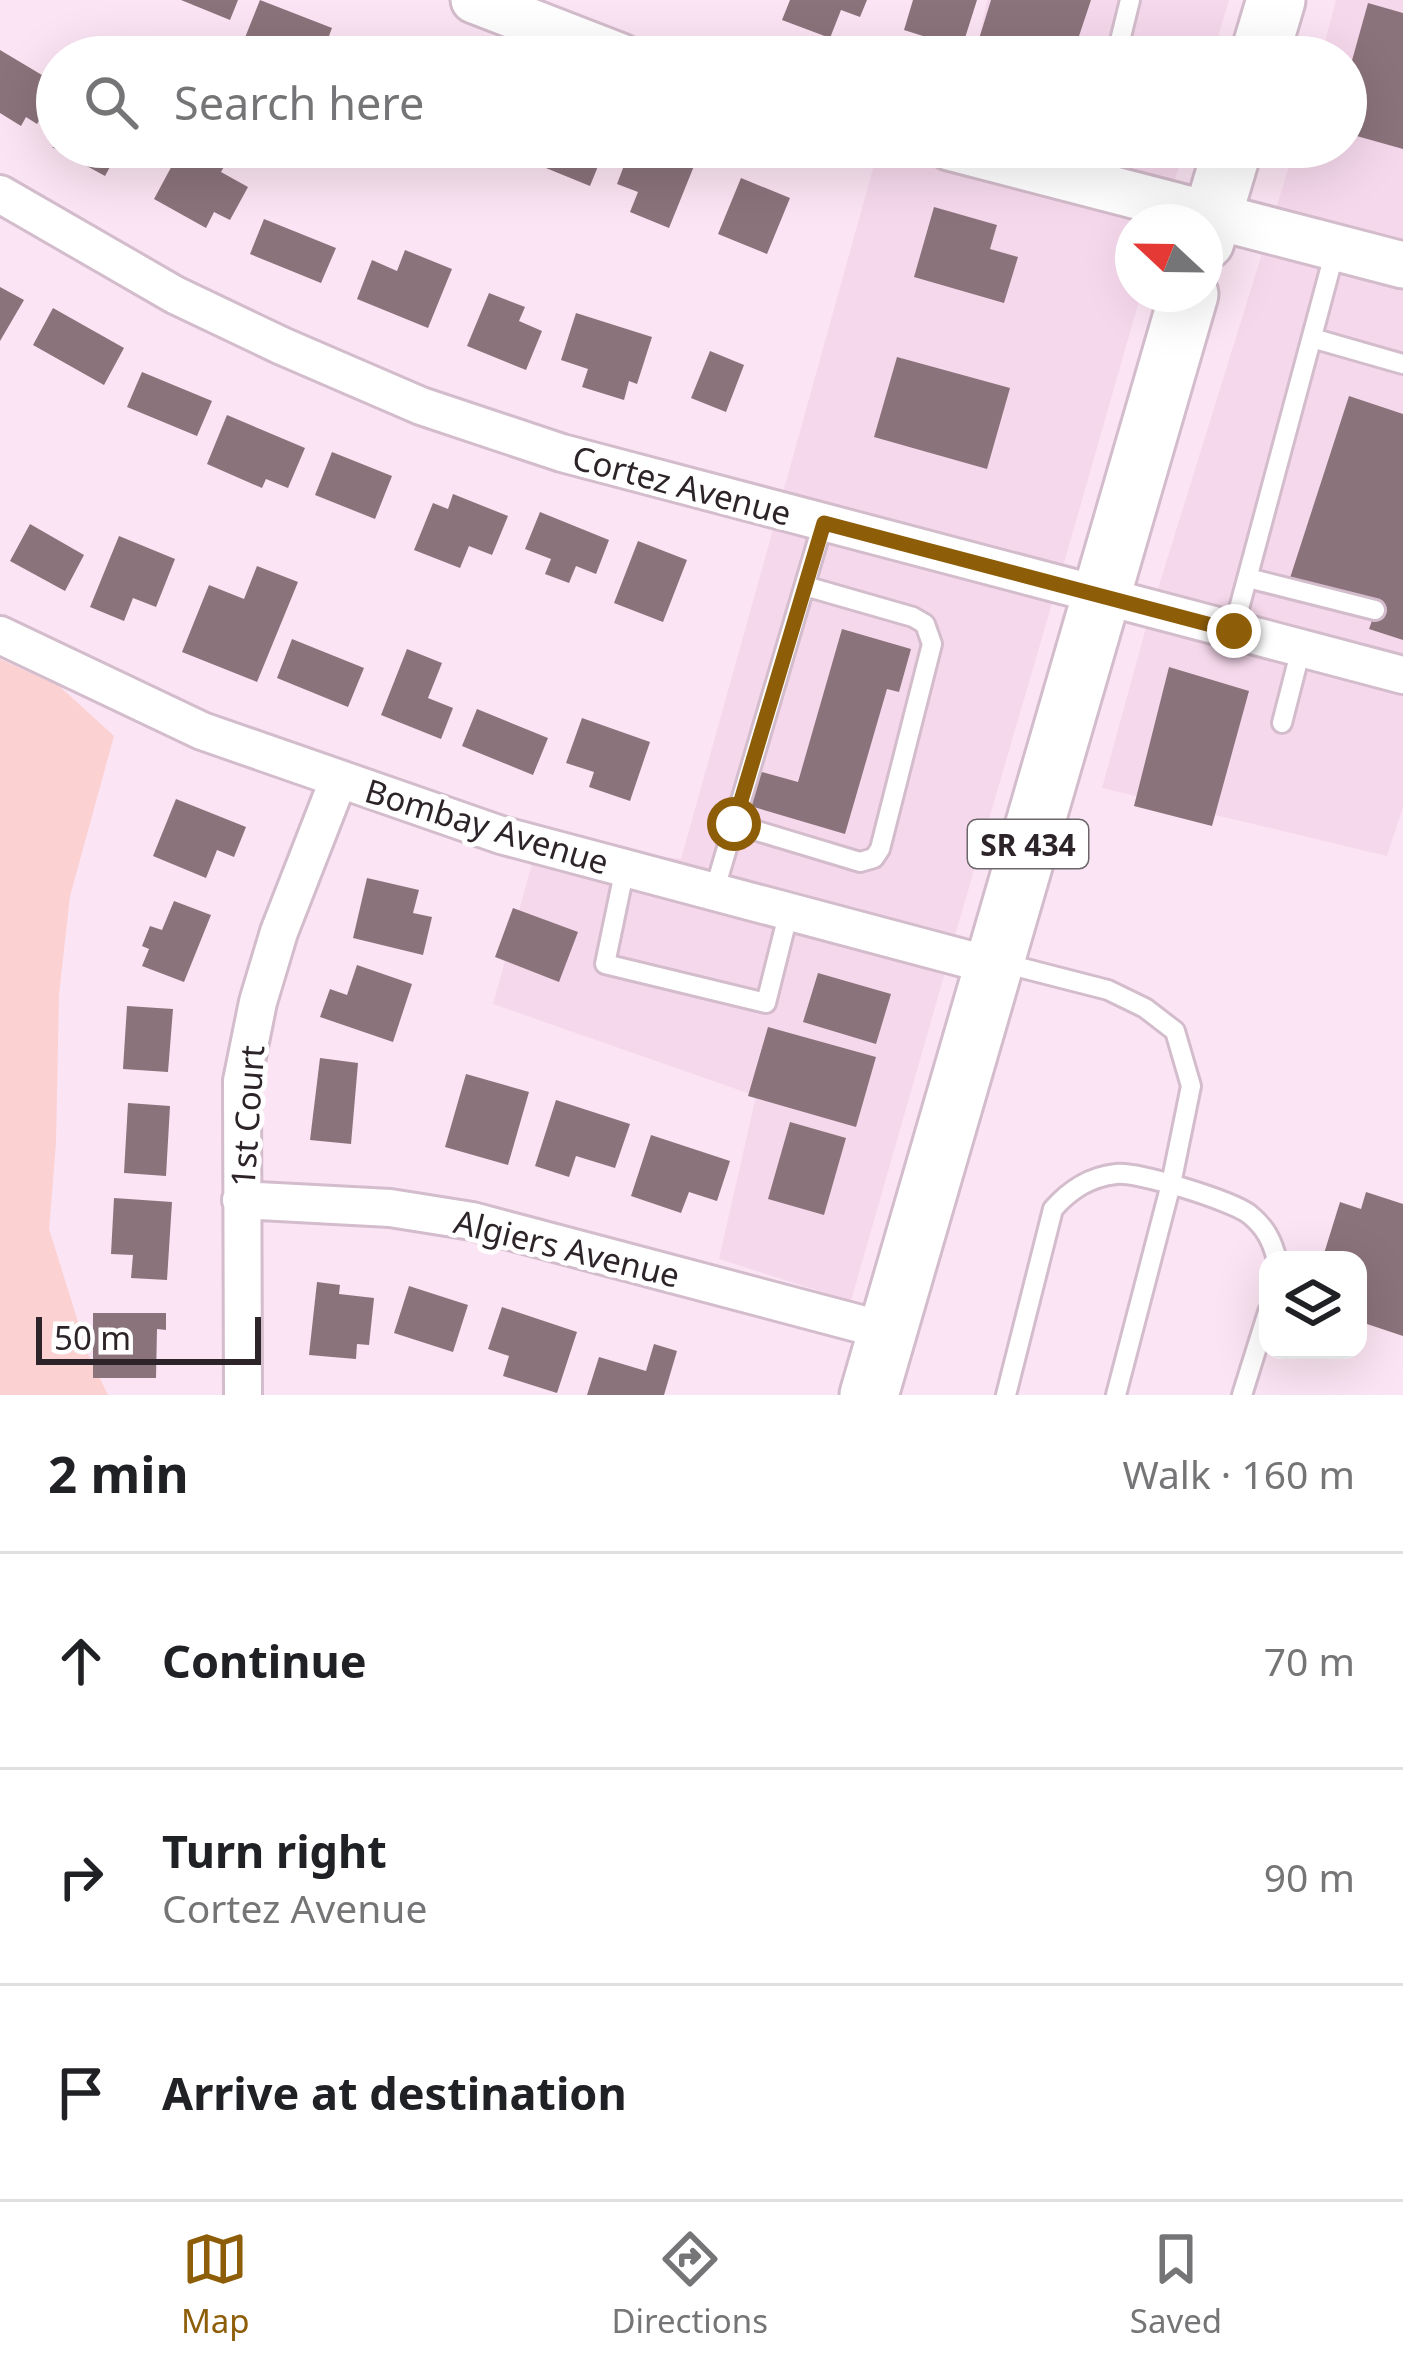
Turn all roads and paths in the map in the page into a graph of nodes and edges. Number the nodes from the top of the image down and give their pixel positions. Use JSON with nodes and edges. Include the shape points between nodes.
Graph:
{"nodes":[{"id":1,"x":474,"y":0,"type":"edge"},
{"id":2,"x":1130,"y":0,"type":"edge"},
{"id":3,"x":1276,"y":0,"type":"edge"},
{"id":4,"x":567,"y":36,"type":"edge"},
{"id":5,"x":1121,"y":36,"type":"edge"},
{"id":6,"x":1265,"y":36,"type":"edge"},
{"id":7,"x":1041,"y":168,"type":"edge"},
{"id":8,"x":1227,"y":168,"type":"edge"},
{"id":9,"x":0,"y":194,"type":"edge"},
{"id":10,"x":1142,"y":204,"type":"edge"},
{"id":11,"x":1216,"y":204,"type":"edge"},
{"id":12,"x":1223,"y":230,"type":"edge"},
{"id":13,"x":1336,"y":247,"type":"junction"},
{"id":14,"x":1403,"y":265,"type":"edge"},
{"id":15,"x":1184,"y":312,"type":"edge"},
{"id":16,"x":1312,"y":338,"type":"junction"},
{"id":17,"x":1403,"y":364,"type":"edge"},
{"id":18,"x":824,"y":523,"type":"junction"},
{"id":19,"x":1248,"y":578,"type":"junction"},
{"id":20,"x":805,"y":586,"type":"junction"},
{"id":21,"x":1100,"y":596,"type":"junction"},
{"id":22,"x":1376,"y":610,"type":"dead end"},
{"id":23,"x":1234,"y":631,"type":"junction"},
{"id":24,"x":0,"y":635,"type":"edge"},
{"id":25,"x":1301,"y":649,"type":"junction"},
{"id":26,"x":1403,"y":675,"type":"edge"},
{"id":27,"x":1282,"y":723,"type":"dead end"},
{"id":28,"x":338,"y":781,"type":"junction"},
{"id":29,"x":734,"y":824,"type":"junction"},
{"id":30,"x":625,"y":868,"type":"junction"},
{"id":31,"x":714,"y":892,"type":"junction"},
{"id":32,"x":789,"y":911,"type":"junction"},
{"id":33,"x":994,"y":963,"type":"junction"},
{"id":34,"x":1171,"y":1184,"type":"junction"},
{"id":35,"x":241,"y":1201,"type":"junction"},
{"id":36,"x":1275,"y":1251,"type":"edge"},
{"id":37,"x":887,"y":1331,"type":"junction"},
{"id":38,"x":1259,"y":1341,"type":"edge"},
{"id":39,"x":243,"y":1395,"type":"edge"},
{"id":40,"x":868,"y":1395,"type":"edge"},
{"id":41,"x":1006,"y":1395,"type":"edge"},
{"id":42,"x":1116,"y":1395,"type":"edge"},
{"id":43,"x":1242,"y":1395,"type":"edge"}],
"edges":[{"from":1,"to":4,"type":"street"},
{"from":2,"to":5,"type":"lane"},
{"from":3,"to":6,"type":"main road"},
{"from":7,"to":10,"type":"street"},
{"from":8,"to":11,"type":"main road"},
{"from":9,"to":18,"type":"street","name":"Cortez Avenue","via":[[175,295],[422,406],[562,453]]},
{"from":12,"to":13,"type":"street"},
{"from":13,"to":14,"type":"street"},
{"from":13,"to":16,"type":"lane"},
{"from":15,"to":21,"type":"main road","number":"SR 434"},
{"from":16,"to":17,"type":"lane"},
{"from":16,"to":19,"type":"lane"},
{"from":18,"to":20,"type":"lane"},
{"from":18,"to":21,"type":"street","name":"Cortez Avenue"},
{"from":19,"to":22,"type":"lane"},
{"from":19,"to":23,"type":"lane"},
{"from":20,"to":29,"type":"lane"},
{"from":20,"to":29,"type":"lane","via":[[914,617],[932,644],[880,849],[860,862]]},
{"from":21,"to":23,"type":"street","name":"Cortez Avenue"},
{"from":21,"to":33,"type":"main road","number":"SR 434"},
{"from":23,"to":25,"type":"street","name":"Cortez Avenue"},
{"from":24,"to":28,"type":"street","name":"Bombay Avenue","via":[[202,731]]},
{"from":25,"to":26,"type":"street","name":"Cortez Avenue"},
{"from":25,"to":27,"type":"lane"},
{"from":28,"to":30,"type":"street","name":"Bombay Avenue"},
{"from":28,"to":35,"type":"street","name":"1st Court","via":[[258,1002],[242,1081]]},
{"from":29,"to":31,"type":"lane"},
{"from":30,"to":31,"type":"street","name":"Bombay Avenue"},
{"from":30,"to":32,"type":"lane","via":[[605,964],[766,1003]]},
{"from":31,"to":32,"type":"street","name":"Bombay Avenue"},
{"from":32,"to":33,"type":"street","name":"Bombay Avenue"},
{"from":33,"to":34,"type":"lane","via":[[1108,990],[1175,1031],[1191,1086]]},
{"from":33,"to":37,"type":"main road","number":"SR 434"},
{"from":34,"to":36,"type":"lane","via":[[1246,1211]]},
{"from":34,"to":41,"type":"lane","via":[[1118,1173],[1073,1187],[1053,1209]]},
{"from":34,"to":42,"type":"lane"},
{"from":35,"to":37,"type":"street","name":"Algiers Avenue","via":[[371,1206],[472,1221]]},
{"from":35,"to":39,"type":"street","name":"1st Court"},
{"from":37,"to":40,"type":"main road","number":"SR 434"},
{"from":38,"to":43,"type":"lane"}]}
